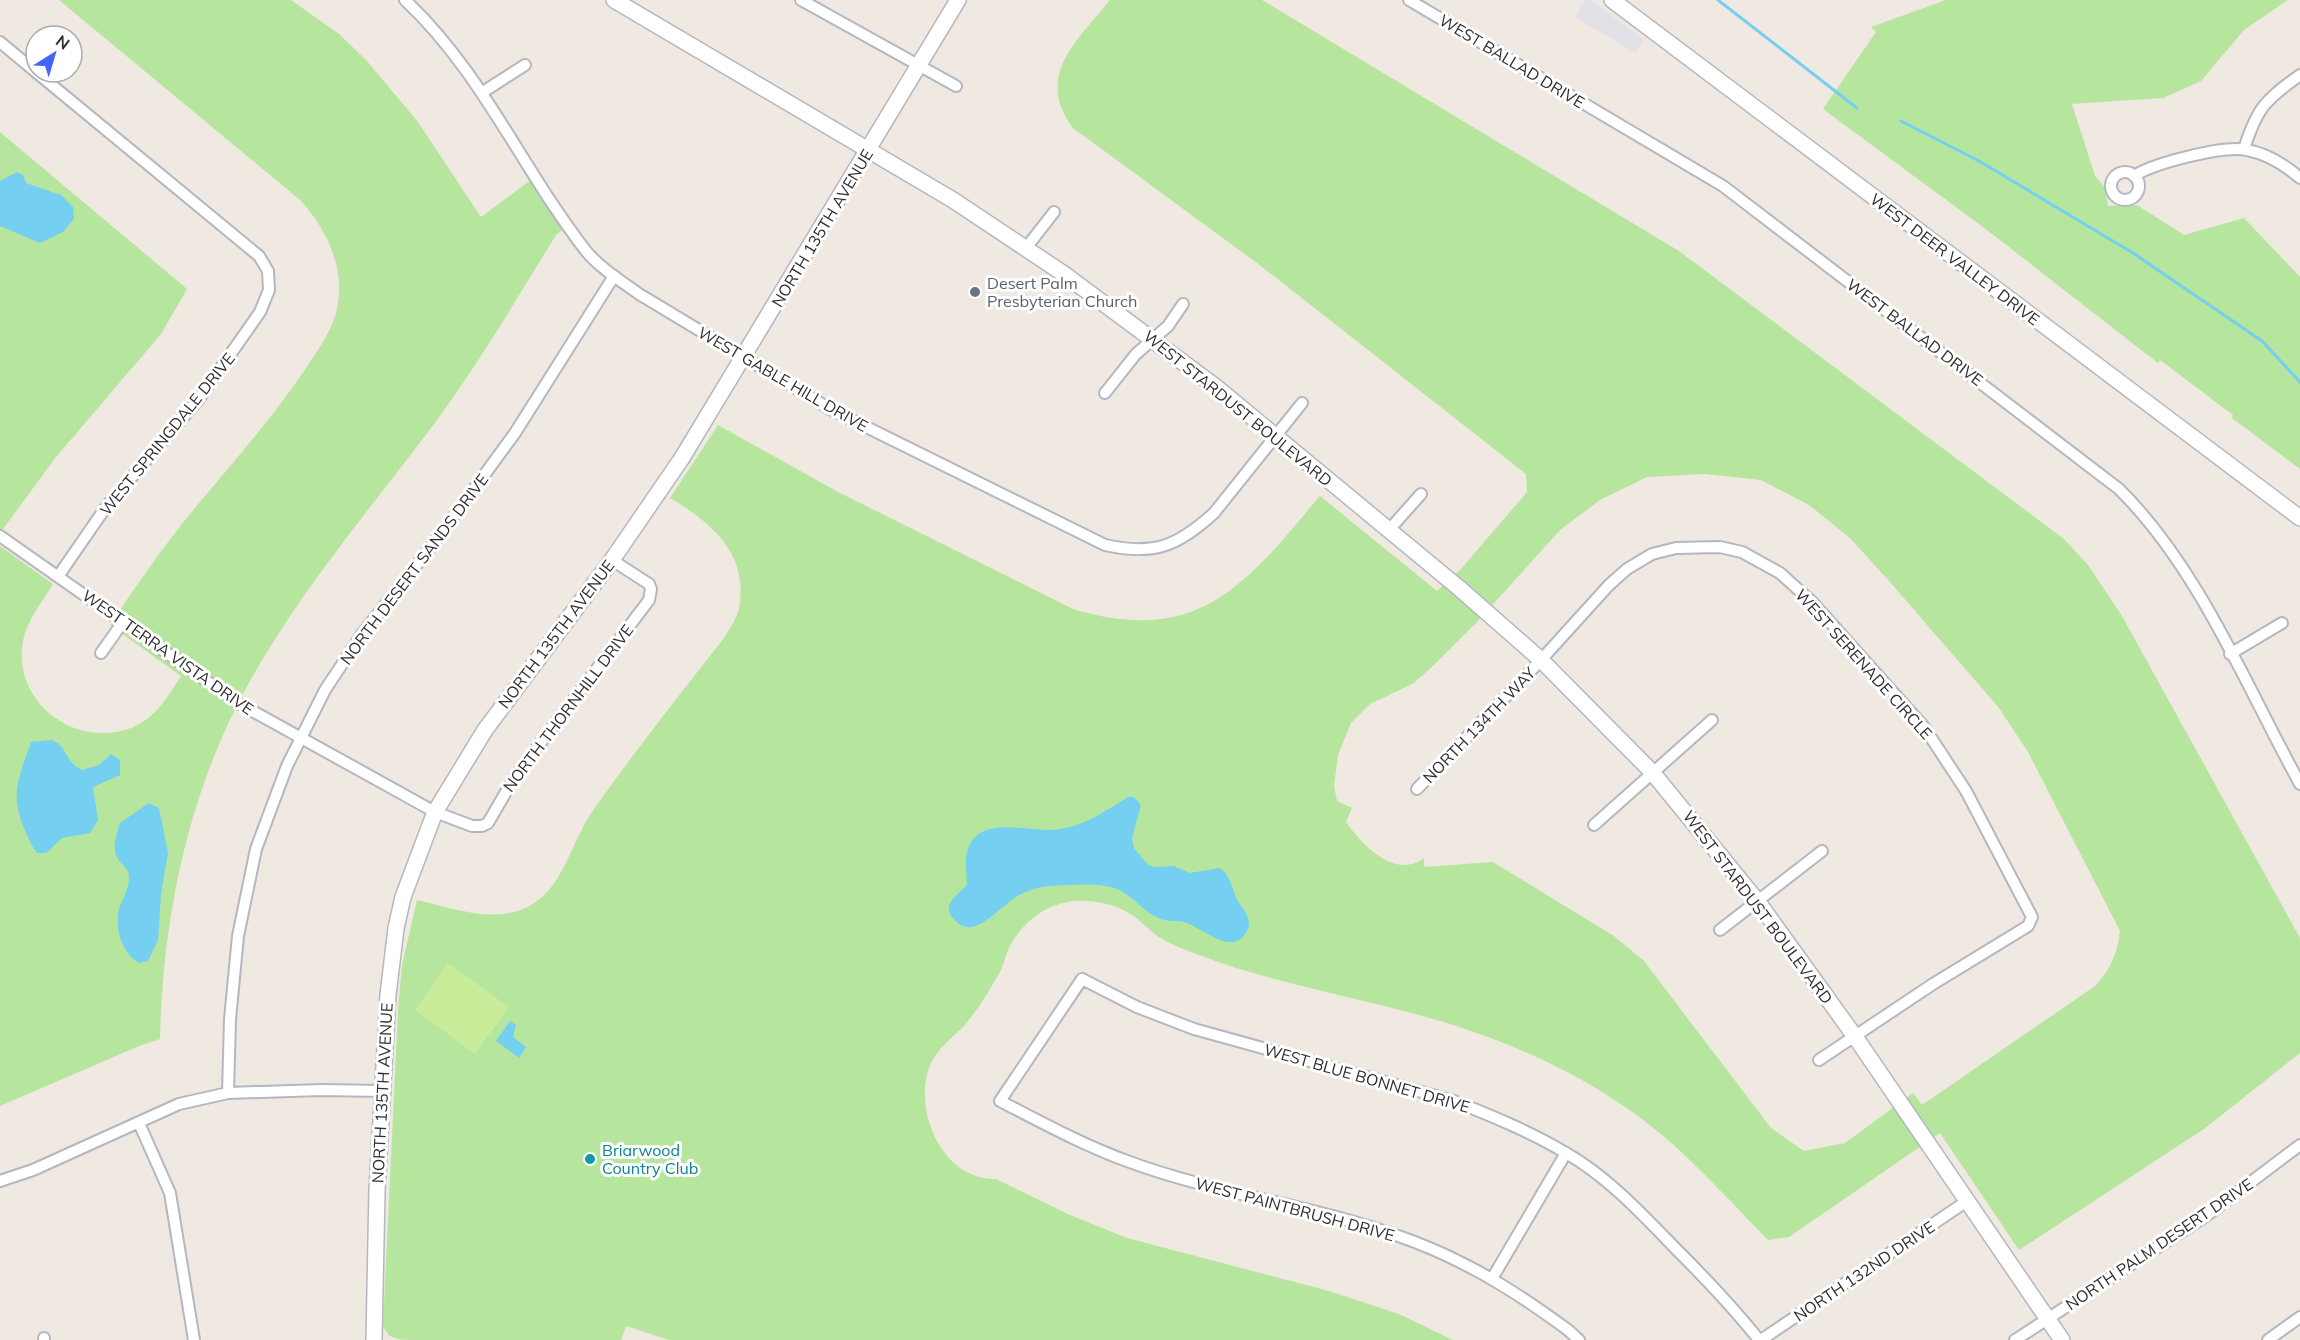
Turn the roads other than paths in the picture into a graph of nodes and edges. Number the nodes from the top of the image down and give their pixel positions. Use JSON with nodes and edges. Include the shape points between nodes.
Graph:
{"nodes":[{"id":1,"x":405,"y":0,"type":"edge"},
{"id":2,"x":614,"y":0,"type":"edge"},
{"id":3,"x":801,"y":0,"type":"edge"},
{"id":4,"x":958,"y":0,"type":"edge"},
{"id":5,"x":1409,"y":0,"type":"edge"},
{"id":6,"x":1612,"y":0,"type":"edge"},
{"id":7,"x":0,"y":42,"type":"edge"},
{"id":8,"x":24,"y":62,"type":"edge"},
{"id":9,"x":919,"y":63,"type":"junction"},
{"id":10,"x":525,"y":65,"type":"dead end"},
{"id":11,"x":2300,"y":75,"type":"edge"},
{"id":12,"x":51,"y":84,"type":"edge"},
{"id":13,"x":956,"y":86,"type":"dead end"},
{"id":14,"x":483,"y":92,"type":"junction"},
{"id":15,"x":869,"y":149,"type":"junction"},
{"id":16,"x":2244,"y":149,"type":"junction"},
{"id":17,"x":2134,"y":176,"type":"dead end"},
{"id":18,"x":2300,"y":178,"type":"edge"},
{"id":19,"x":1054,"y":212,"type":"dead end"},
{"id":20,"x":1026,"y":248,"type":"junction"},
{"id":21,"x":614,"y":276,"type":"junction"},
{"id":22,"x":1183,"y":304,"type":"dead end"},
{"id":23,"x":1153,"y":338,"type":"junction"},
{"id":24,"x":744,"y":358,"type":"junction"},
{"id":25,"x":1106,"y":393,"type":"dead end"},
{"id":26,"x":1302,"y":403,"type":"dead end"},
{"id":27,"x":1275,"y":436,"type":"junction"},
{"id":28,"x":1421,"y":494,"type":"dead end"},
{"id":29,"x":2300,"y":518,"type":"edge"},
{"id":30,"x":1388,"y":531,"type":"junction"},
{"id":31,"x":0,"y":536,"type":"edge"},
{"id":32,"x":612,"y":560,"type":"junction"},
{"id":33,"x":58,"y":575,"type":"junction"},
{"id":34,"x":123,"y":622,"type":"junction"},
{"id":35,"x":2282,"y":623,"type":"dead end"},
{"id":36,"x":101,"y":653,"type":"dead end"},
{"id":37,"x":2230,"y":654,"type":"junction"},
{"id":38,"x":1541,"y":660,"type":"junction"},
{"id":39,"x":1712,"y":720,"type":"dead end"},
{"id":40,"x":300,"y":740,"type":"junction"},
{"id":41,"x":1652,"y":772,"type":"junction"},
{"id":42,"x":2299,"y":778,"type":"edge"},
{"id":43,"x":1417,"y":789,"type":"dead end"},
{"id":44,"x":435,"y":812,"type":"junction"},
{"id":45,"x":1594,"y":825,"type":"dead end"},
{"id":46,"x":1822,"y":851,"type":"dead end"},
{"id":47,"x":1758,"y":902,"type":"junction"},
{"id":48,"x":1720,"y":930,"type":"dead end"},
{"id":49,"x":1856,"y":1038,"type":"junction"},
{"id":50,"x":1819,"y":1060,"type":"dead end"},
{"id":51,"x":383,"y":1091,"type":"junction"},
{"id":52,"x":228,"y":1093,"type":"junction"},
{"id":53,"x":1000,"y":1101,"type":"joint"},
{"id":54,"x":139,"y":1123,"type":"junction"},
{"id":55,"x":2300,"y":1145,"type":"edge"},
{"id":56,"x":1566,"y":1153,"type":"junction"},
{"id":57,"x":0,"y":1181,"type":"edge"},
{"id":58,"x":1967,"y":1201,"type":"junction"},
{"id":59,"x":1493,"y":1277,"type":"junction"},
{"id":60,"x":2048,"y":1317,"type":"junction"},
{"id":61,"x":2300,"y":1317,"type":"edge"},
{"id":62,"x":194,"y":1340,"type":"edge"},
{"id":63,"x":374,"y":1340,"type":"edge"},
{"id":64,"x":1579,"y":1340,"type":"edge"},
{"id":65,"x":1760,"y":1340,"type":"edge"},
{"id":66,"x":2015,"y":1340,"type":"edge"},
{"id":67,"x":2062,"y":1340,"type":"edge"},
{"id":68,"x":2268,"y":1340,"type":"edge"}],
"edges":[{"from":1,"to":14,"type":"street","name":"WEST GABLE HILL DRIVE","via":[[449,46]]},
{"from":2,"to":15,"type":"street","name":"WEST STARDUST BOULEVARD"},
{"from":3,"to":9,"type":"street"},
{"from":4,"to":9,"type":"street","name":"NORTH 135TH AVENUE"},
{"from":5,"to":37,"type":"street","name":"WEST BALLAD DRIVE","via":[[1723,186],[2081,457],[2146,515],[2178,559]]},
{"from":6,"to":29,"type":"street","name":"WEST DEER VALLEY DRIVE"},
{"from":7,"to":8,"type":"street","name":"WEST SPRINGDALE DRIVE"},
{"from":9,"to":13,"type":"street"},
{"from":9,"to":15,"type":"street","name":"NORTH 135TH AVENUE"},
{"from":10,"to":14,"type":"street"},
{"from":11,"to":16,"type":"street","via":[[2260,109]]},
{"from":12,"to":33,"type":"street","name":"WEST SPRINGDALE DRIVE","via":[[259,256],[268,271],[269,290],[260,312],[228,361],[106,507]]},
{"from":14,"to":21,"type":"street","name":"WEST GABLE HILL DRIVE","via":[[587,252]]},
{"from":15,"to":20,"type":"street","name":"WEST STARDUST BOULEVARD"},
{"from":15,"to":24,"type":"street","name":"NORTH 135TH AVENUE"},
{"from":16,"to":17,"type":"street","via":[[2169,162]]},
{"from":16,"to":18,"type":"street","via":[[2284,164]]},
{"from":19,"to":20,"type":"street"},
{"from":20,"to":23,"type":"street","name":"WEST STARDUST BOULEVARD"},
{"from":21,"to":24,"type":"street","name":"WEST GABLE HILL DRIVE"},
{"from":21,"to":40,"type":"street","name":"NORTH DESERT SANDS DRIVE","via":[[515,433],[362,634],[325,690]]},
{"from":22,"to":23,"type":"street","via":[[1168,326]]},
{"from":23,"to":25,"type":"street"},
{"from":23,"to":27,"type":"street","name":"WEST STARDUST BOULEVARD"},
{"from":24,"to":27,"type":"street","name":"WEST GABLE HILL DRIVE","via":[[830,409],[1105,545],[1132,551],[1178,542],[1196,529],[1214,513]]},
{"from":24,"to":32,"type":"street","name":"NORTH 135TH AVENUE"},
{"from":26,"to":27,"type":"street"},
{"from":27,"to":30,"type":"street","name":"WEST STARDUST BOULEVARD"},
{"from":28,"to":30,"type":"street"},
{"from":30,"to":38,"type":"street","name":"WEST STARDUST BOULEVARD"},
{"from":31,"to":33,"type":"street","name":"WEST TERRA VISTA DRIVE"},
{"from":32,"to":44,"type":"street","name":"NORTH 135TH AVENUE","via":[[485,730]]},
{"from":32,"to":44,"type":"street","name":"NORTH THORNHILL DRIVE","via":[[649,584],[649,600],[514,778],[488,823],[472,826]]},
{"from":33,"to":34,"type":"street","name":"WEST TERRA VISTA DRIVE"},
{"from":34,"to":36,"type":"street"},
{"from":34,"to":40,"type":"street","name":"WEST TERRA VISTA DRIVE","via":[[202,680]]},
{"from":35,"to":37,"type":"street"},
{"from":37,"to":42,"type":"street","name":"WEST BALLAD DRIVE"},
{"from":38,"to":41,"type":"street","name":"WEST STARDUST BOULEVARD"},
{"from":38,"to":43,"type":"street","name":"NORTH 134TH WAY"},
{"from":38,"to":49,"type":"street","name":"WEST SERENADE CIRCLE","via":[[1628,569],[1652,554],[1720,547],[1742,552],[1780,573],[1812,602],[1924,726],[1988,829],[2031,912],[2031,921]]},
{"from":39,"to":41,"type":"street"},
{"from":40,"to":44,"type":"street","name":"WEST TERRA VISTA DRIVE"},
{"from":40,"to":52,"type":"street","name":"NORTH DESERT SANDS DRIVE","via":[[269,807],[238,936]]},
{"from":41,"to":45,"type":"street"},
{"from":41,"to":47,"type":"street","name":"WEST STARDUST BOULEVARD"},
{"from":44,"to":51,"type":"street","name":"NORTH 135TH AVENUE","via":[[403,897],[396,928]]},
{"from":46,"to":47,"type":"street"},
{"from":47,"to":48,"type":"street"},
{"from":47,"to":49,"type":"street","name":"WEST STARDUST BOULEVARD"},
{"from":49,"to":50,"type":"street"},
{"from":49,"to":58,"type":"street","name":"WEST STARDUST BOULEVARD"},
{"from":51,"to":52,"type":"street"},
{"from":51,"to":63,"type":"street","name":"NORTH 135TH AVENUE"},
{"from":52,"to":54,"type":"street","via":[[179,1104]]},
{"from":53,"to":56,"type":"street","name":"WEST BLUE BONNET DRIVE","via":[[1082,978],[1137,1007],[1194,1029],[1454,1101]]},
{"from":53,"to":59,"type":"street","name":"WEST PAINTBRUSH DRIVE","via":[[1126,1161],[1373,1228],[1430,1248]]},
{"from":54,"to":57,"type":"street"},
{"from":54,"to":62,"type":"street","via":[[170,1193]]},
{"from":55,"to":60,"type":"street","name":"NORTH PALM DESERT DRIVE","via":[[2206,1216]]},
{"from":56,"to":59,"type":"street"},
{"from":56,"to":65,"type":"street","name":"WEST BLUE BONNET DRIVE","via":[[1635,1207]]},
{"from":58,"to":60,"type":"street","name":"WEST STARDUST BOULEVARD"},
{"from":58,"to":65,"type":"street","name":"NORTH 132ND DRIVE"},
{"from":59,"to":64,"type":"street","name":"WEST PAINTBRUSH DRIVE"},
{"from":60,"to":66,"type":"street","name":"NORTH PALM DESERT DRIVE"},
{"from":60,"to":67,"type":"street","name":"WEST STARDUST BOULEVARD"},
{"from":61,"to":68,"type":"street"}]}
